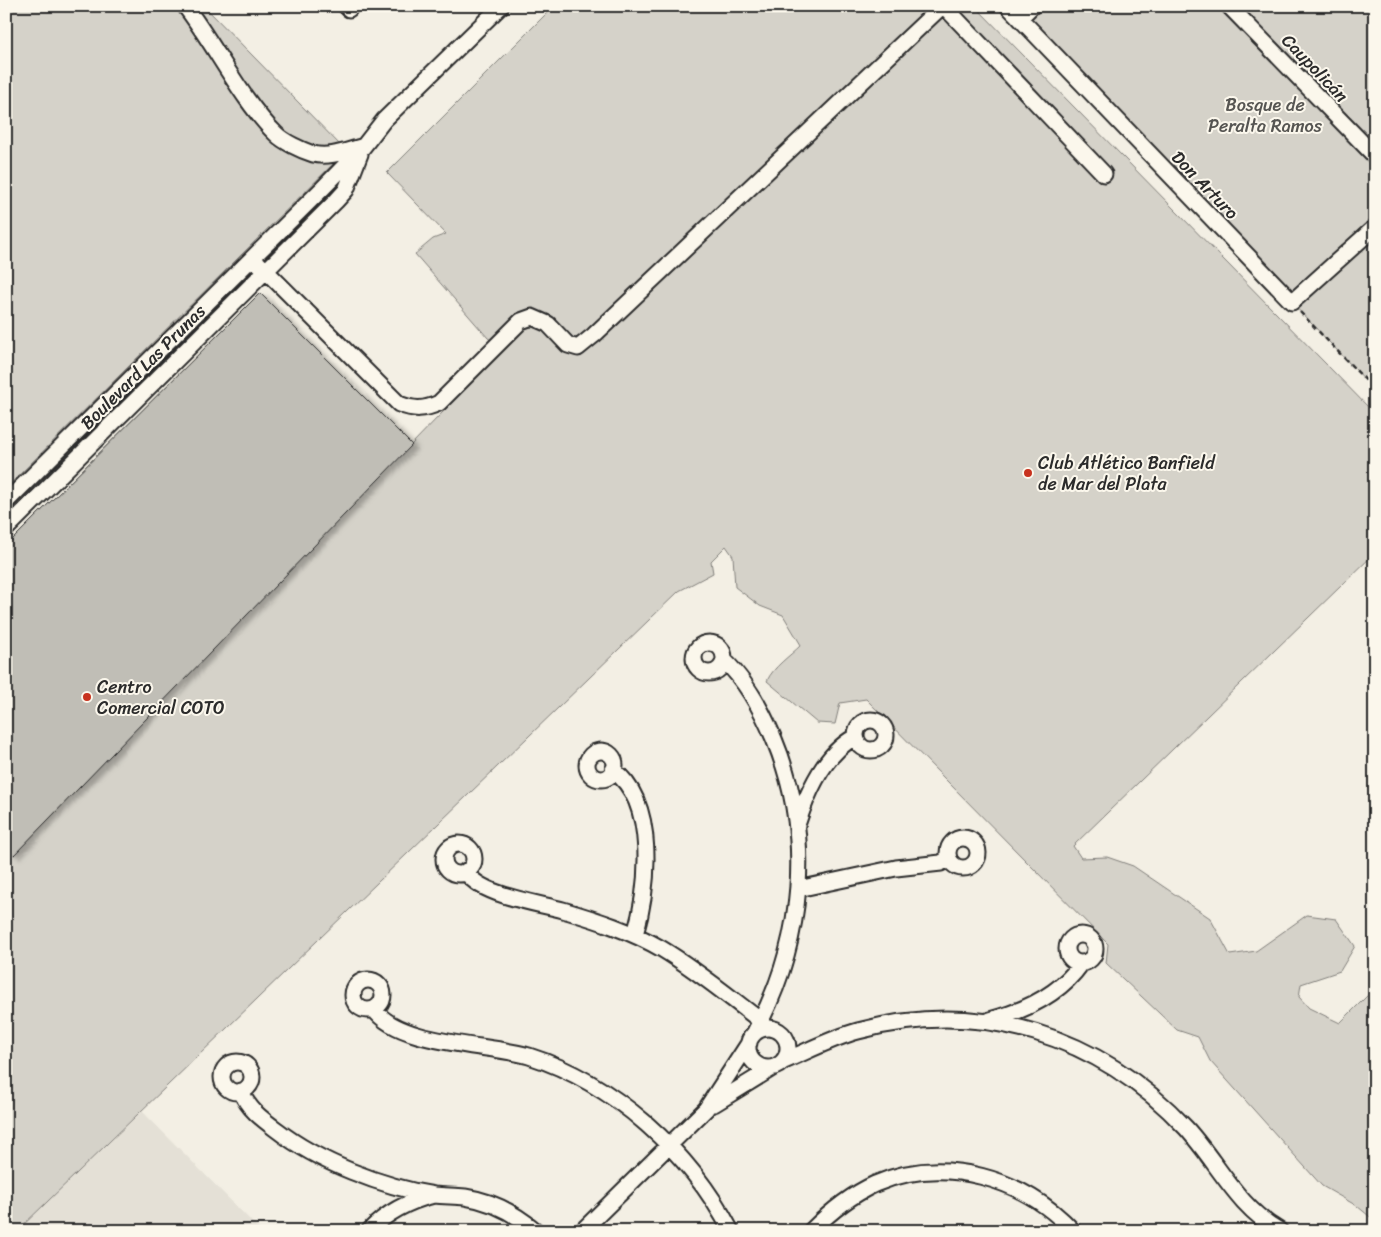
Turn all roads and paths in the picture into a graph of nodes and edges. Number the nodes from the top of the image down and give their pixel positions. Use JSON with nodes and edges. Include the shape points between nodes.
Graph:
{"nodes":[{"id":1,"x":186,"y":6,"type":"edge"},
{"id":2,"x":501,"y":6,"type":"edge"},
{"id":3,"x":943,"y":6,"type":"edge"},
{"id":4,"x":1008,"y":6,"type":"edge"},
{"id":5,"x":1032,"y":6,"type":"edge"},
{"id":6,"x":1229,"y":6,"type":"edge"},
{"id":7,"x":1020,"y":18,"type":"junction"},
{"id":8,"x":362,"y":147,"type":"junction"},
{"id":9,"x":1375,"y":156,"type":"edge"},
{"id":10,"x":1104,"y":174,"type":"dead end"},
{"id":11,"x":1375,"y":227,"type":"edge"},
{"id":12,"x":253,"y":258,"type":"junction"},
{"id":13,"x":266,"y":272,"type":"junction"},
{"id":14,"x":1292,"y":302,"type":"junction"},
{"id":15,"x":1375,"y":390,"type":"edge"},
{"id":16,"x":6,"y":502,"type":"edge"},
{"id":17,"x":6,"y":529,"type":"edge"},
{"id":18,"x":724,"y":660,"type":"dead end"},
{"id":19,"x":855,"y":737,"type":"dead end"},
{"id":20,"x":613,"y":770,"type":"dead end"},
{"id":21,"x":798,"y":824,"type":"junction"},
{"id":22,"x":949,"y":858,"type":"dead end"},
{"id":23,"x":466,"y":871,"type":"dead end"},
{"id":24,"x":798,"y":889,"type":"junction"},
{"id":25,"x":634,"y":935,"type":"junction"},
{"id":26,"x":1081,"y":964,"type":"dead end"},
{"id":27,"x":769,"y":1003,"type":"junction"},
{"id":28,"x":374,"y":1008,"type":"dead end"},
{"id":29,"x":988,"y":1020,"type":"junction"},
{"id":30,"x":755,"y":1032,"type":"junction"},
{"id":31,"x":781,"y":1032,"type":"junction"},
{"id":32,"x":827,"y":1043,"type":"junction"},
{"id":33,"x":779,"y":1064,"type":"junction"},
{"id":34,"x":241,"y":1091,"type":"dead end"},
{"id":35,"x":706,"y":1110,"type":"junction"},
{"id":36,"x":668,"y":1146,"type":"junction"},
{"id":37,"x":435,"y":1195,"type":"junction"},
{"id":38,"x":369,"y":1231,"type":"edge"},
{"id":39,"x":536,"y":1231,"type":"edge"},
{"id":40,"x":582,"y":1231,"type":"edge"},
{"id":41,"x":731,"y":1231,"type":"edge"},
{"id":42,"x":811,"y":1231,"type":"edge"},
{"id":43,"x":1073,"y":1231,"type":"edge"},
{"id":44,"x":1280,"y":1231,"type":"edge"}],
"edges":[{"from":1,"to":8,"type":"street","via":[[276,134],[313,154],[331,155]]},
{"from":2,"to":8,"type":"street","via":[[384,120]]},
{"from":3,"to":10,"type":"street"},
{"from":3,"to":13,"type":"street","via":[[578,348],[568,344],[548,324],[532,317],[521,321],[439,403],[429,408],[414,409],[399,404]]},
{"from":4,"to":7,"type":"street","name":"Don Arturo"},
{"from":5,"to":7,"type":"street"},
{"from":6,"to":9,"type":"street","name":"Caupolicán"},
{"from":7,"to":14,"type":"street","name":"Don Arturo"},
{"from":8,"to":12,"type":"street","name":"Boulevard Las Prunas"},
{"from":8,"to":13,"type":"street","name":"Boulevard Las Prunas","via":[[346,190]]},
{"from":11,"to":14,"type":"street"},
{"from":12,"to":13,"type":"street"},
{"from":12,"to":16,"type":"street","name":"Boulevard Las Prunas"},
{"from":13,"to":17,"type":"street","name":"Boulevard Las Prunas"},
{"from":14,"to":15,"type":"path"},
{"from":18,"to":21,"type":"street","via":[[743,682],[770,730],[791,788]]},
{"from":19,"to":21,"type":"street","via":[[845,742],[824,767],[806,798]]},
{"from":20,"to":25,"type":"street","via":[[622,776],[633,793],[646,846],[644,898]]},
{"from":21,"to":24,"type":"street"},
{"from":22,"to":24,"type":"street","via":[[941,863],[896,868]]},
{"from":23,"to":25,"type":"street","via":[[474,881],[493,891],[592,919]]},
{"from":24,"to":27,"type":"street","via":[[792,935]]},
{"from":25,"to":30,"type":"street","via":[[700,974]]},
{"from":26,"to":29,"type":"street","via":[[1050,994],[1015,1012]]},
{"from":27,"to":30,"type":"street"},
{"from":27,"to":31,"type":"street","via":[[770,1013]]},
{"from":28,"to":36,"type":"street","via":[[386,1022],[415,1034],[530,1056],[579,1077],[625,1107]]},
{"from":29,"to":32,"type":"street","via":[[905,1022],[857,1032]]},
{"from":29,"to":44,"type":"street","via":[[1074,1047],[1135,1082],[1186,1129],[1241,1201]]},
{"from":30,"to":31,"type":"street","via":[[766,1027]]},
{"from":30,"to":33,"type":"street","via":[[748,1049],[753,1061],[762,1067]]},
{"from":30,"to":35,"type":"street"},
{"from":31,"to":32,"type":"street","via":[[806,1043]]},
{"from":31,"to":33,"type":"street","via":[[789,1050]]},
{"from":32,"to":33,"type":"street"},
{"from":33,"to":35,"type":"street"},
{"from":34,"to":37,"type":"street","via":[[248,1106],[264,1120],[326,1160],[373,1178]]},
{"from":35,"to":36,"type":"street"},
{"from":36,"to":40,"type":"street"},
{"from":36,"to":41,"type":"street","via":[[697,1180]]},
{"from":37,"to":38,"type":"street","via":[[396,1208]]},
{"from":37,"to":39,"type":"street","via":[[484,1201],[512,1214]]},
{"from":42,"to":43,"type":"street","via":[[840,1205],[875,1184],[941,1171],[983,1176],[1021,1191],[1054,1211]]}]}
